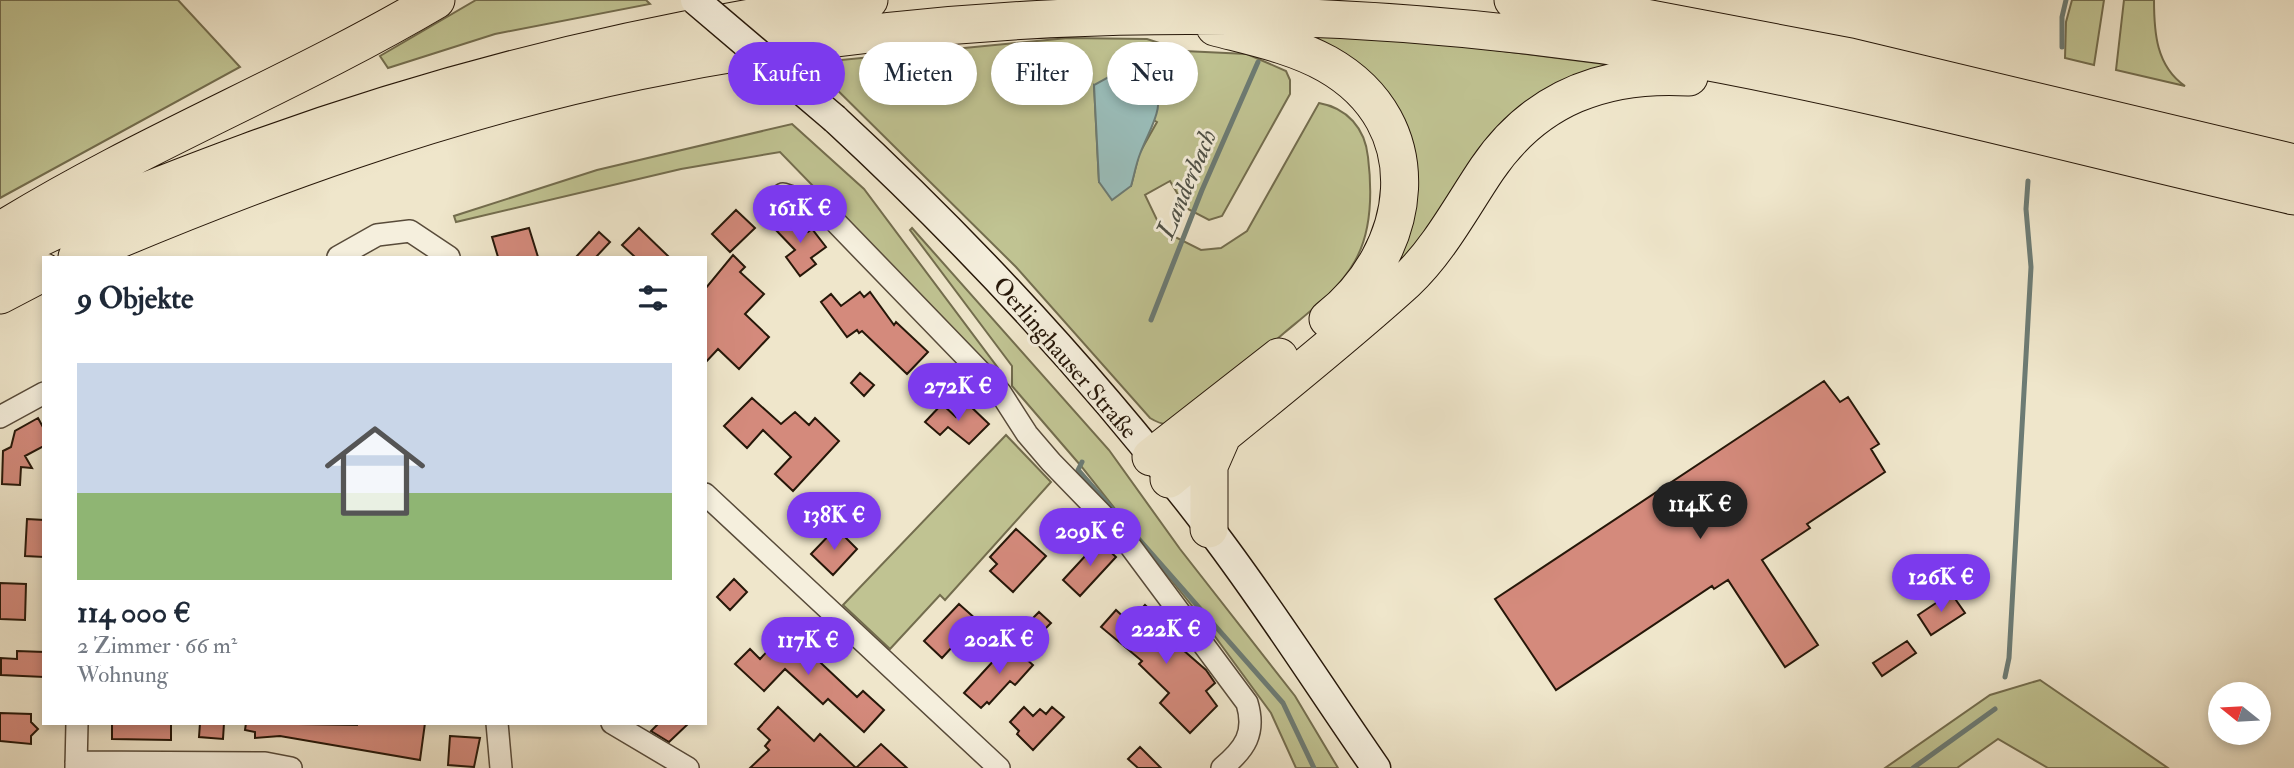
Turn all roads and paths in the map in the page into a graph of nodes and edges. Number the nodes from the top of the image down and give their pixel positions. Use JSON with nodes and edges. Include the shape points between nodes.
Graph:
{"nodes":[{"id":1,"x":436,"y":0,"type":"edge"},
{"id":2,"x":695,"y":0,"type":"edge"},
{"id":3,"x":869,"y":0,"type":"edge"},
{"id":4,"x":1513,"y":0,"type":"edge"},
{"id":5,"x":1551,"y":0,"type":"edge"},
{"id":6,"x":1146,"y":13,"type":"junction"},
{"id":7,"x":1619,"y":15,"type":"junction"},
{"id":8,"x":1858,"y":94,"type":"junction"},
{"id":9,"x":2294,"y":163,"type":"edge"},
{"id":10,"x":783,"y":194,"type":"dead end"},
{"id":11,"x":2294,"y":196,"type":"edge"},
{"id":12,"x":0,"y":231,"type":"edge"},
{"id":13,"x":79,"y":256,"type":"edge"},
{"id":14,"x":340,"y":256,"type":"edge"},
{"id":15,"x":448,"y":256,"type":"edge"},
{"id":16,"x":0,"y":258,"type":"edge"},
{"id":17,"x":42,"y":273,"type":"edge"},
{"id":18,"x":0,"y":295,"type":"edge"},
{"id":19,"x":42,"y":394,"type":"edge"},
{"id":20,"x":0,"y":417,"type":"edge"},
{"id":21,"x":1223,"y":434,"type":"junction"},
{"id":22,"x":1160,"y":468,"type":"junction"},
{"id":23,"x":707,"y":496,"type":"edge"},
{"id":24,"x":1209,"y":529,"type":"junction"},
{"id":25,"x":77,"y":725,"type":"edge"},
{"id":26,"x":497,"y":725,"type":"edge"},
{"id":27,"x":615,"y":725,"type":"edge"},
{"id":28,"x":76,"y":765,"type":"edge"},
{"id":29,"x":265,"y":766,"type":"edge"},
{"id":30,"x":291,"y":768,"type":"edge"},
{"id":31,"x":501,"y":768,"type":"edge"},
{"id":32,"x":688,"y":768,"type":"edge"},
{"id":33,"x":999,"y":768,"type":"edge"},
{"id":34,"x":1222,"y":768,"type":"edge"},
{"id":35,"x":1377,"y":768,"type":"edge"}],
"edges":[{"from":1,"to":12,"type":"highway","via":[[388,29],[148,147]]},
{"from":2,"to":22,"type":"main road","name":"Oerlinghauser Straße","bridge":true,"via":[[835,119],[965,246]]},
{"from":3,"to":16,"type":"highway","via":[[739,18],[495,71],[314,128],[162,183]]},
{"from":4,"to":7,"type":"highway"},
{"from":5,"to":7,"type":"highway"},
{"from":6,"to":8,"type":"highway","via":[[1358,18],[1502,31],[1672,55]]},
{"from":6,"to":13,"type":"highway","via":[[909,29],[795,43],[639,71],[516,101],[326,158]]},
{"from":6,"to":22,"type":"highway","via":[[1294,48],[1329,65],[1357,86],[1380,113],[1397,146],[1401,180],[1398,215],[1386,248],[1367,279],[1342,308]]},
{"from":7,"to":9,"type":"highway","via":[[1850,57]]},
{"from":8,"to":11,"type":"highway"},
{"from":8,"to":21,"type":"highway","via":[[1653,75],[1602,82],[1559,101],[1524,126],[1489,166],[1408,278]]},
{"from":10,"to":34,"type":"street","via":[[820,206],[999,392],[1051,462],[1122,535],[1247,703],[1252,729],[1247,743]]},
{"from":14,"to":15,"type":"street","via":[[377,235],[410,231]]},
{"from":17,"to":18,"type":"highway"},
{"from":19,"to":20,"type":"street"},
{"from":21,"to":22,"type":"highway"},
{"from":21,"to":24,"type":"highway","via":[[1209,466]]},
{"from":22,"to":24,"type":"main road","name":"Oerlinghauser Straße"},
{"from":23,"to":33,"type":"street"},
{"from":24,"to":35,"type":"main road","name":"Oerlinghauser Straße"},
{"from":25,"to":28,"type":"street"},
{"from":26,"to":31,"type":"street"},
{"from":27,"to":32,"type":"street"},
{"from":28,"to":29,"type":"street"},
{"from":29,"to":30,"type":"street"}]}
